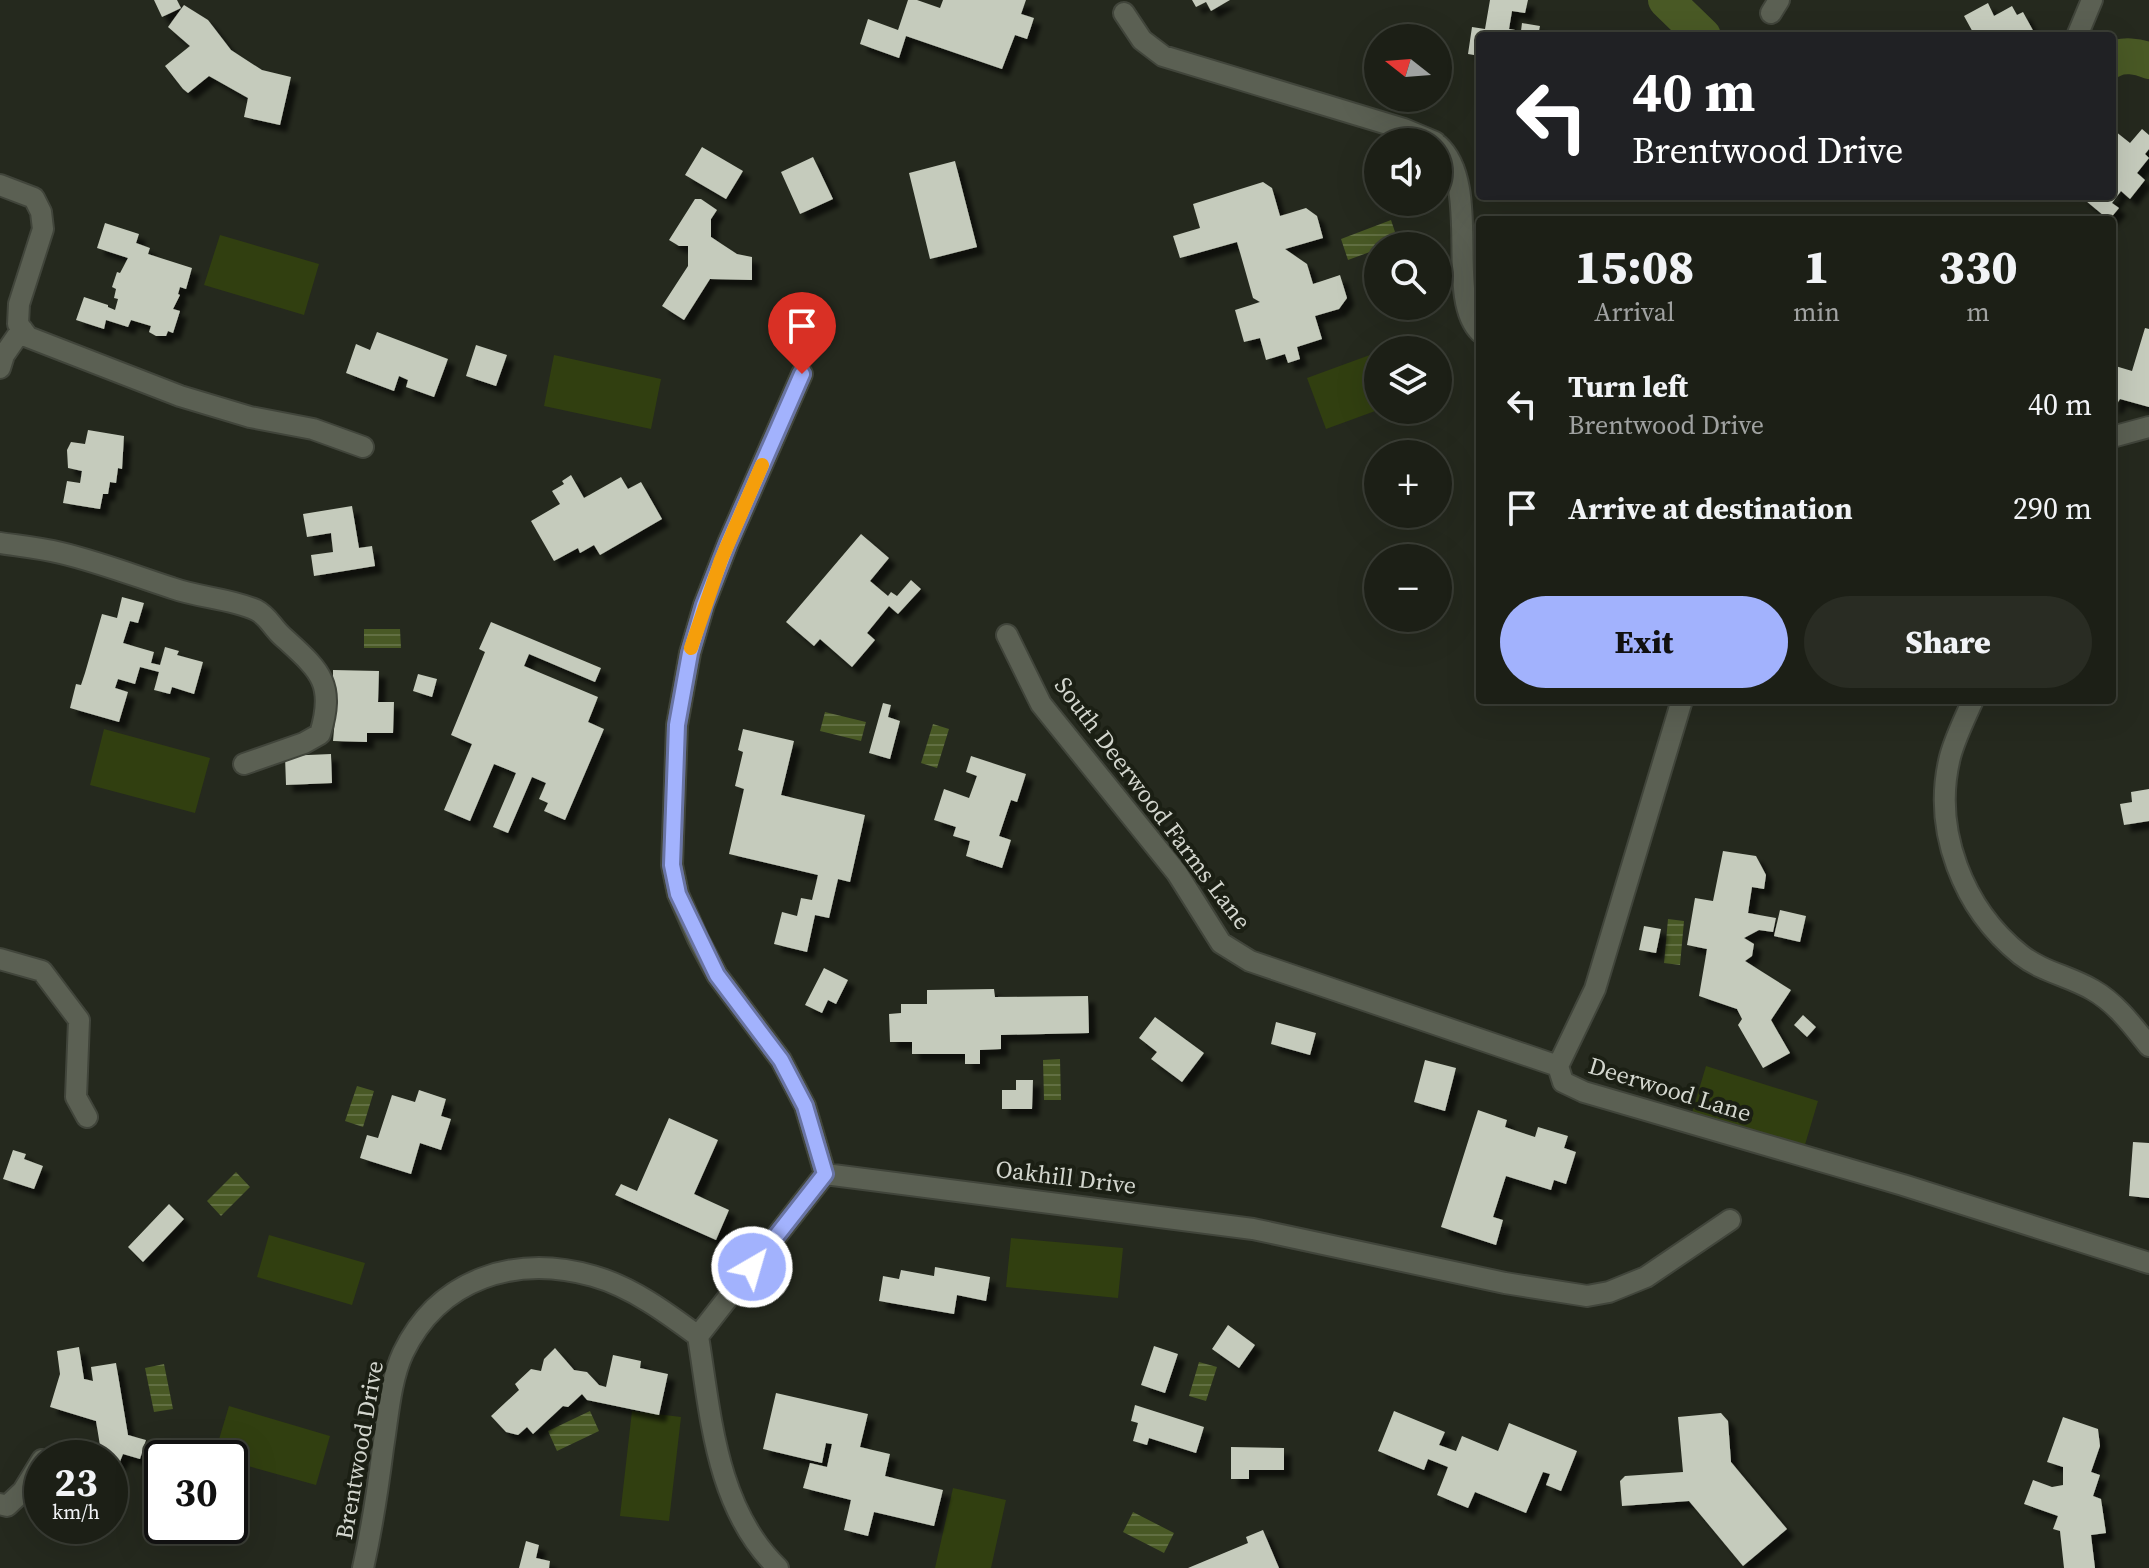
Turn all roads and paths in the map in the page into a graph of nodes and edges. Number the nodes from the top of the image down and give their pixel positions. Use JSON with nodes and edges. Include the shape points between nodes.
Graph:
{"nodes":[{"id":1,"x":2092,"y":0,"type":"edge"},
{"id":2,"x":1124,"y":13,"type":"dead end"},
{"id":3,"x":2079,"y":32,"type":"edge"},
{"id":4,"x":1401,"y":128,"type":"edge"},
{"id":5,"x":1452,"y":162,"type":"edge"},
{"id":6,"x":0,"y":185,"type":"edge"},
{"id":7,"x":1476,"y":327,"type":"edge"},
{"id":8,"x":22,"y":329,"type":"junction"},
{"id":9,"x":0,"y":368,"type":"edge"},
{"id":10,"x":802,"y":374,"type":"dead end"},
{"id":11,"x":2149,"y":427,"type":"edge"},
{"id":12,"x":2116,"y":436,"type":"edge"},
{"id":13,"x":363,"y":447,"type":"dead end"},
{"id":14,"x":0,"y":543,"type":"edge"},
{"id":15,"x":1007,"y":635,"type":"dead end"},
{"id":16,"x":1681,"y":704,"type":"edge"},
{"id":17,"x":1971,"y":704,"type":"edge"},
{"id":18,"x":244,"y":764,"type":"dead end"},
{"id":19,"x":0,"y":959,"type":"edge"},
{"id":20,"x":2149,"y":1046,"type":"edge"},
{"id":21,"x":1558,"y":1066,"type":"junction"},
{"id":22,"x":87,"y":1117,"type":"dead end"},
{"id":23,"x":825,"y":1174,"type":"junction"},
{"id":24,"x":1730,"y":1220,"type":"dead end"},
{"id":25,"x":2149,"y":1263,"type":"edge"},
{"id":26,"x":698,"y":1336,"type":"junction"},
{"id":27,"x":24,"y":1489,"type":"edge"},
{"id":28,"x":0,"y":1504,"type":"edge"},
{"id":29,"x":363,"y":1568,"type":"edge"},
{"id":30,"x":778,"y":1568,"type":"edge"}],
"edges":[{"from":1,"to":3,"type":"street"},
{"from":2,"to":4,"type":"street","via":[[1149,47],[1163,56]]},
{"from":5,"to":7,"type":"street","via":[[1464,246],[1465,304]]},
{"from":6,"to":8,"type":"street","via":[[34,198],[41,212],[43,229],[19,304]]},
{"from":8,"to":9,"type":"street"},
{"from":8,"to":13,"type":"street","via":[[28,337],[180,396]]},
{"from":10,"to":23,"type":"street","via":[[728,543],[690,653],[677,725],[672,865],[678,894],[717,975],[781,1060],[805,1106]]},
{"from":11,"to":12,"type":"street"},
{"from":14,"to":18,"type":"street","via":[[60,553],[220,598],[267,618],[323,678],[327,711],[320,734]]},
{"from":15,"to":21,"type":"street","name":"South Deerwood Farms Lane","via":[[1041,704],[1177,873],[1221,943],[1250,961]]},
{"from":16,"to":21,"type":"street","name":"Deerwood Lane","via":[[1595,989]]},
{"from":17,"to":20,"type":"street","via":[[1950,757],[1944,799],[1956,867],[1991,924],[2022,955],[2100,995]]},
{"from":19,"to":22,"type":"street","via":[[42,971],[79,1020],[76,1097]]},
{"from":21,"to":25,"type":"street","name":"Deerwood Lane","via":[[1563,1082],[1584,1092]]},
{"from":23,"to":24,"type":"street","name":"Oakhill Drive","via":[[1253,1229],[1587,1296],[1646,1277]]},
{"from":23,"to":26,"type":"street"},
{"from":26,"to":29,"type":"street","name":"Brentwood Drive","via":[[657,1306],[595,1276],[568,1270],[516,1269],[459,1287],[418,1327],[402,1355]]},
{"from":26,"to":30,"type":"street","via":[[730,1497]]},
{"from":27,"to":28,"type":"street","via":[[7,1506]]}]}
